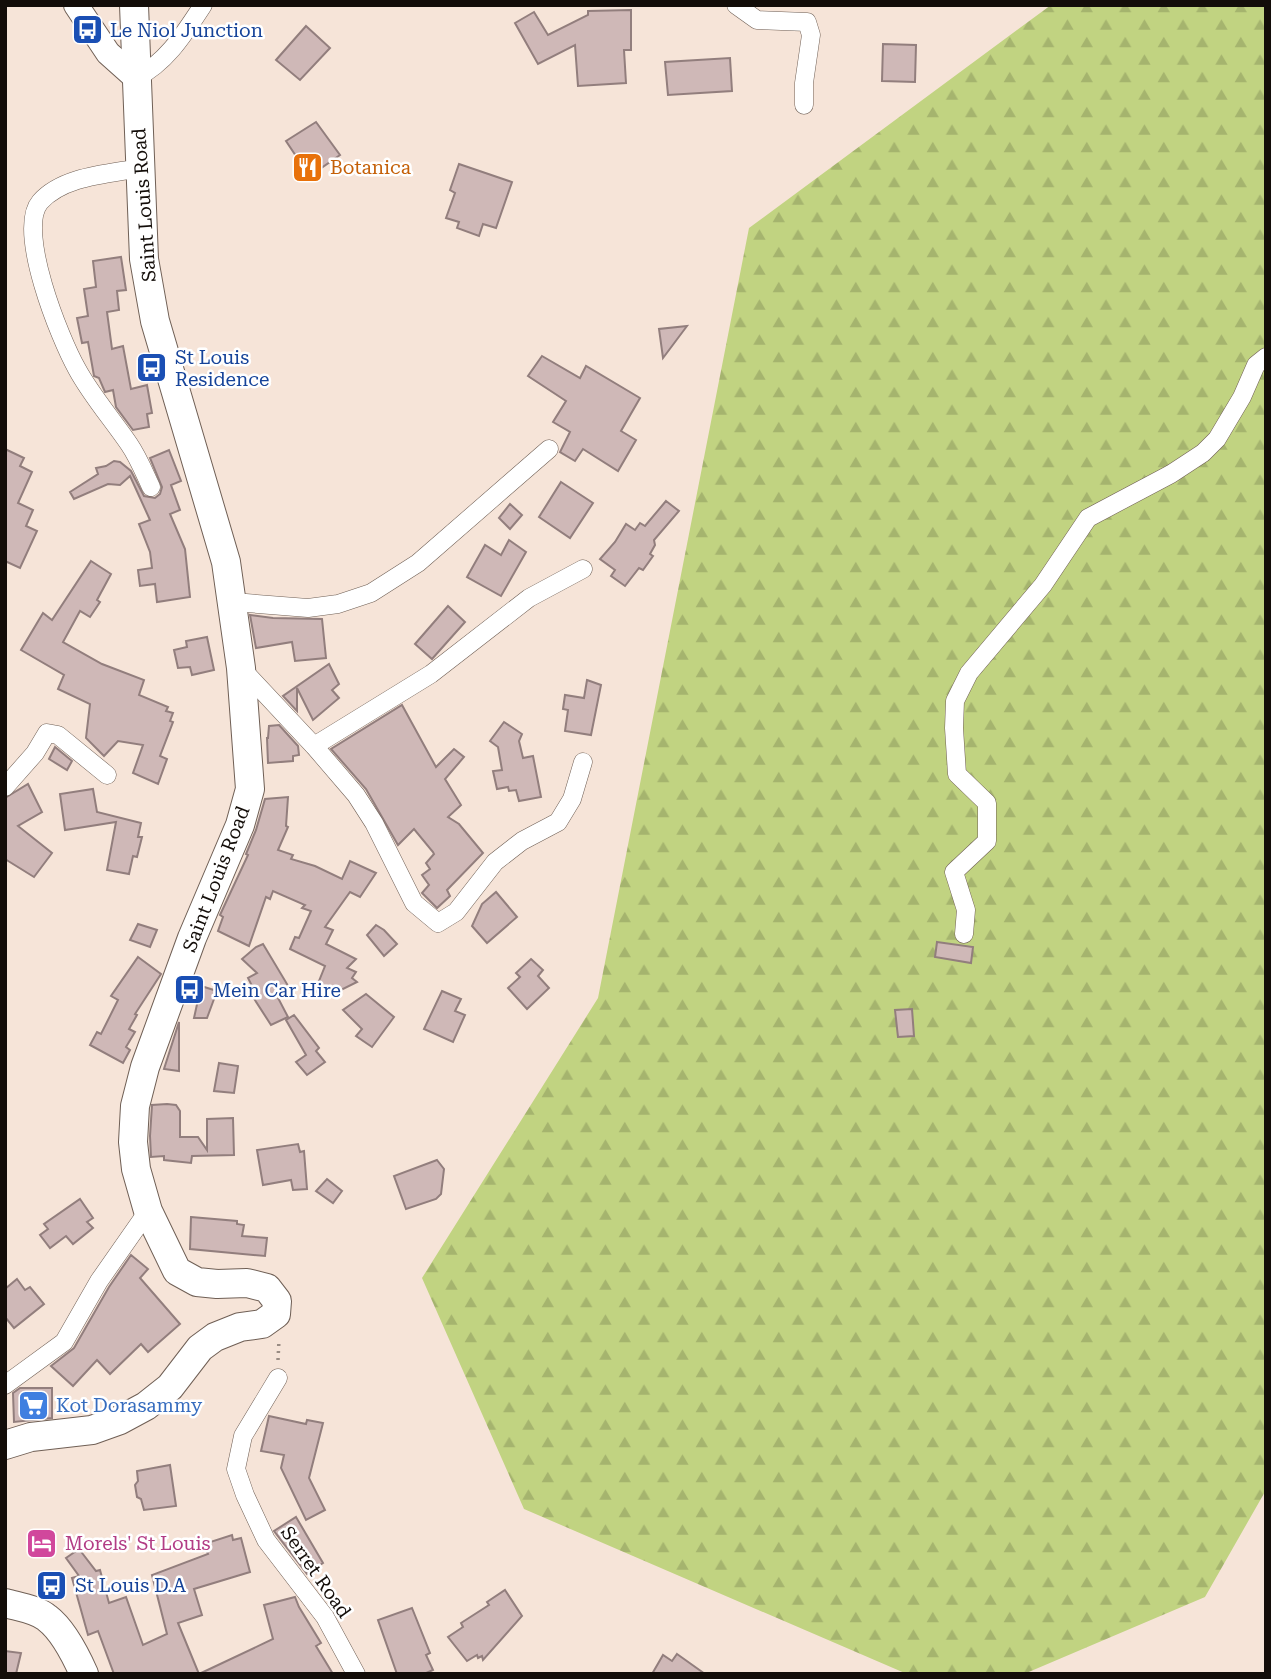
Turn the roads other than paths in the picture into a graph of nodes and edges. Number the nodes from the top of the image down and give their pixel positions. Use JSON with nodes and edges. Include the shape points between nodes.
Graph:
{"nodes":[{"id":1,"x":76,"y":5,"type":"edge"},
{"id":2,"x":134,"y":5,"type":"edge"},
{"id":3,"x":203,"y":5,"type":"edge"},
{"id":4,"x":736,"y":5,"type":"edge"},
{"id":5,"x":136,"y":78,"type":"junction"},
{"id":6,"x":804,"y":105,"type":"dead end"},
{"id":7,"x":140,"y":168,"type":"junction"},
{"id":8,"x":1266,"y":357,"type":"edge"},
{"id":9,"x":549,"y":449,"type":"dead end"},
{"id":10,"x":151,"y":486,"type":"dead end"},
{"id":11,"x":583,"y":569,"type":"dead end"},
{"id":12,"x":233,"y":602,"type":"junction"},
{"id":13,"x":241,"y":668,"type":"junction"},
{"id":14,"x":314,"y":746,"type":"junction"},
{"id":15,"x":583,"y":762,"type":"dead end"},
{"id":16,"x":107,"y":775,"type":"dead end"},
{"id":17,"x":5,"y":787,"type":"edge"},
{"id":18,"x":964,"y":934,"type":"dead end"},
{"id":19,"x":148,"y":1211,"type":"junction"},
{"id":20,"x":278,"y":1378,"type":"road end"},
{"id":21,"x":5,"y":1385,"type":"edge"},
{"id":22,"x":5,"y":1446,"type":"edge"},
{"id":23,"x":5,"y":1604,"type":"edge"},
{"id":24,"x":84,"y":1674,"type":"edge"},
{"id":25,"x":356,"y":1674,"type":"edge"}],
"edges":[{"from":1,"to":5,"type":"main road","via":[[108,53]]},
{"from":2,"to":5,"type":"main road","name":"Saint Louis Road"},
{"from":3,"to":5,"type":"street","via":[[174,49]]},
{"from":4,"to":6,"type":"street","via":[[757,20],[807,22],[811,35]]},
{"from":5,"to":7,"type":"main road","name":"Saint Louis Road"},
{"from":7,"to":10,"type":"street","via":[[60,187],[34,209],[33,228],[35,254],[60,334]]},
{"from":7,"to":12,"type":"main road","name":"Saint Louis Road","via":[[144,260],[155,321],[226,562]]},
{"from":8,"to":18,"type":"street","via":[[1256,365],[1217,439],[1171,474],[1088,518],[1043,584],[969,673],[956,701],[957,774],[987,803],[986,841],[954,872],[965,910]]},
{"from":9,"to":12,"type":"street","via":[[418,563],[371,593],[308,608]]},
{"from":11,"to":14,"type":"street","via":[[529,597],[431,674]]},
{"from":12,"to":13,"type":"main road","name":"Saint Louis Road"},
{"from":13,"to":14,"type":"street"},
{"from":13,"to":19,"type":"main road","name":"Saint Louis Road","via":[[250,789],[240,825],[173,989],[135,1105],[136,1169]]},
{"from":14,"to":15,"type":"street","via":[[374,823],[414,903],[438,923],[456,912],[495,862],[558,822],[572,799]]},
{"from":16,"to":17,"type":"street","via":[[58,735],[47,733],[36,753]]},
{"from":19,"to":21,"type":"street","via":[[64,1342]]},
{"from":19,"to":22,"type":"main road","name":"Saint Louis Road","via":[[177,1271],[197,1282],[267,1288],[277,1301],[276,1314],[262,1324],[215,1337],[200,1348],[170,1387],[120,1420],[92,1430],[31,1437]]},
{"from":20,"to":25,"type":"street","name":"Serret Road","via":[[243,1436],[236,1469],[266,1540],[325,1617]]},
{"from":23,"to":24,"type":"main road","via":[[47,1618]]}]}
